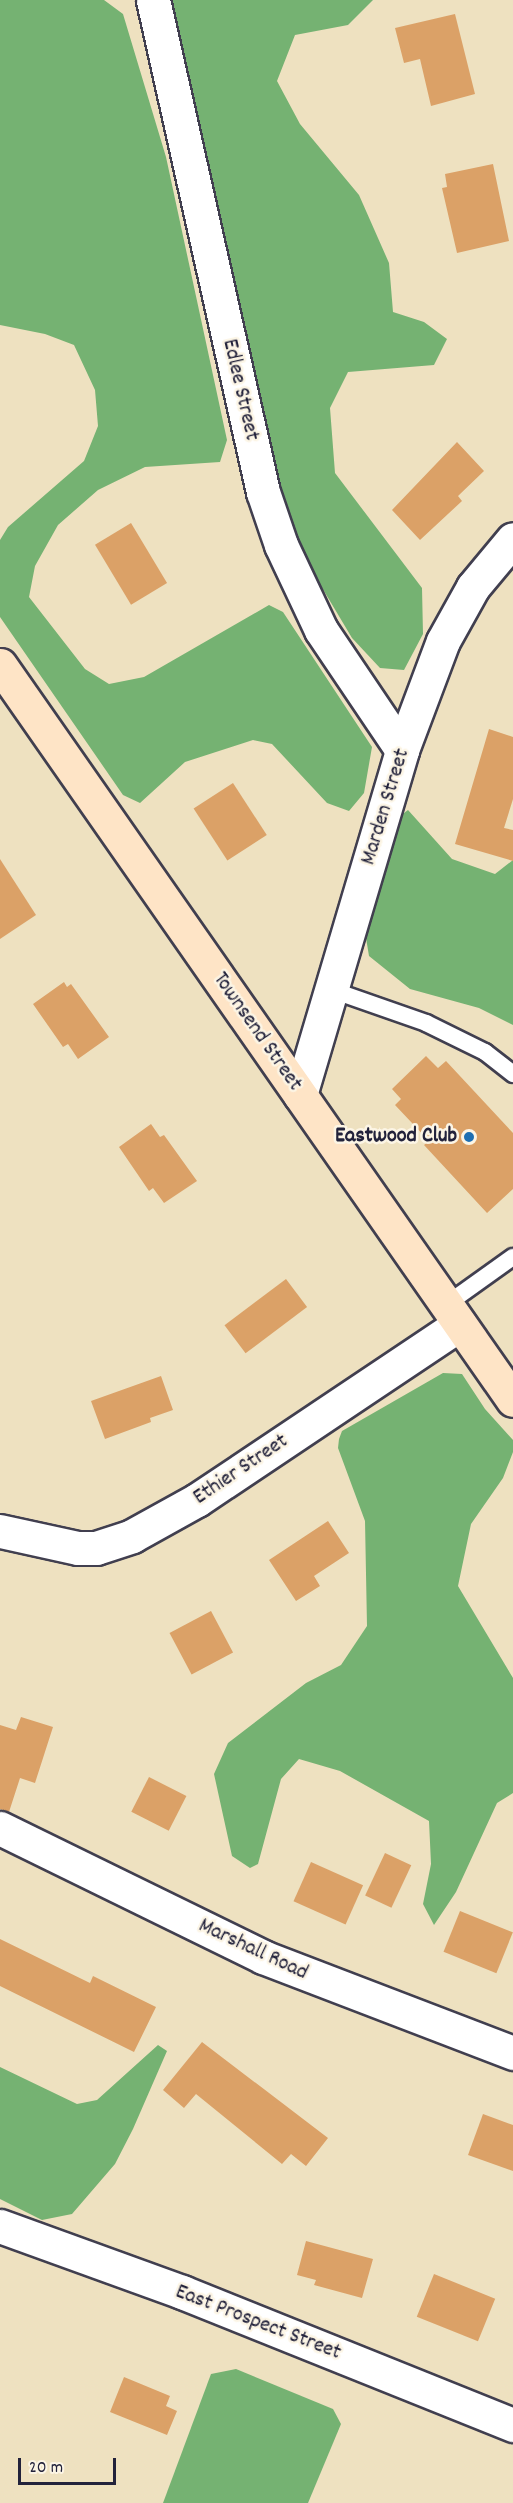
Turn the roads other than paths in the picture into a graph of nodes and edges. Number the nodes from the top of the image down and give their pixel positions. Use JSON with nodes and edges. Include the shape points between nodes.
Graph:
{"nodes":[{"id":1,"x":153,"y":0,"type":"edge"},
{"id":2,"x":513,"y":539,"type":"edge"},
{"id":3,"x":0,"y":665,"type":"edge"},
{"id":4,"x":402,"y":750,"type":"junction"},
{"id":5,"x":332,"y":990,"type":"junction"},
{"id":6,"x":513,"y":1074,"type":"edge"},
{"id":7,"x":300,"y":1095,"type":"junction"},
{"id":8,"x":513,"y":1257,"type":"edge"},
{"id":9,"x":453,"y":1314,"type":"junction"},
{"id":10,"x":509,"y":1387,"type":"edge"},
{"id":11,"x":0,"y":1531,"type":"edge"},
{"id":12,"x":0,"y":1828,"type":"edge"},
{"id":13,"x":513,"y":2053,"type":"edge"},
{"id":14,"x":0,"y":2226,"type":"edge"},
{"id":15,"x":513,"y":2425,"type":"edge"}],
"edges":[{"from":1,"to":4,"type":"street","name":"Edlee Street","via":[[263,492],[277,534],[321,630]]},
{"from":2,"to":4,"type":"street","name":"Marden Street","via":[[455,615]]},
{"from":3,"to":7,"type":"street","name":"Townsend Street"},
{"from":4,"to":5,"type":"street","name":"Marden Street"},
{"from":5,"to":6,"type":"lane","via":[[426,1023],[485,1052]]},
{"from":5,"to":7,"type":"street","name":"Marden Street"},
{"from":7,"to":9,"type":"street","name":"Townsend Street"},
{"from":8,"to":9,"type":"lane"},
{"from":9,"to":10,"type":"street","name":"Townsend Street"},
{"from":9,"to":11,"type":"street","name":"Ethier Street","via":[[197,1500],[132,1536],[96,1548],[78,1548]]},
{"from":12,"to":13,"type":"street","name":"Marshall Road","via":[[263,1957]]},
{"from":14,"to":15,"type":"street","name":"East Prospect Street","via":[[182,2292]]}]}
